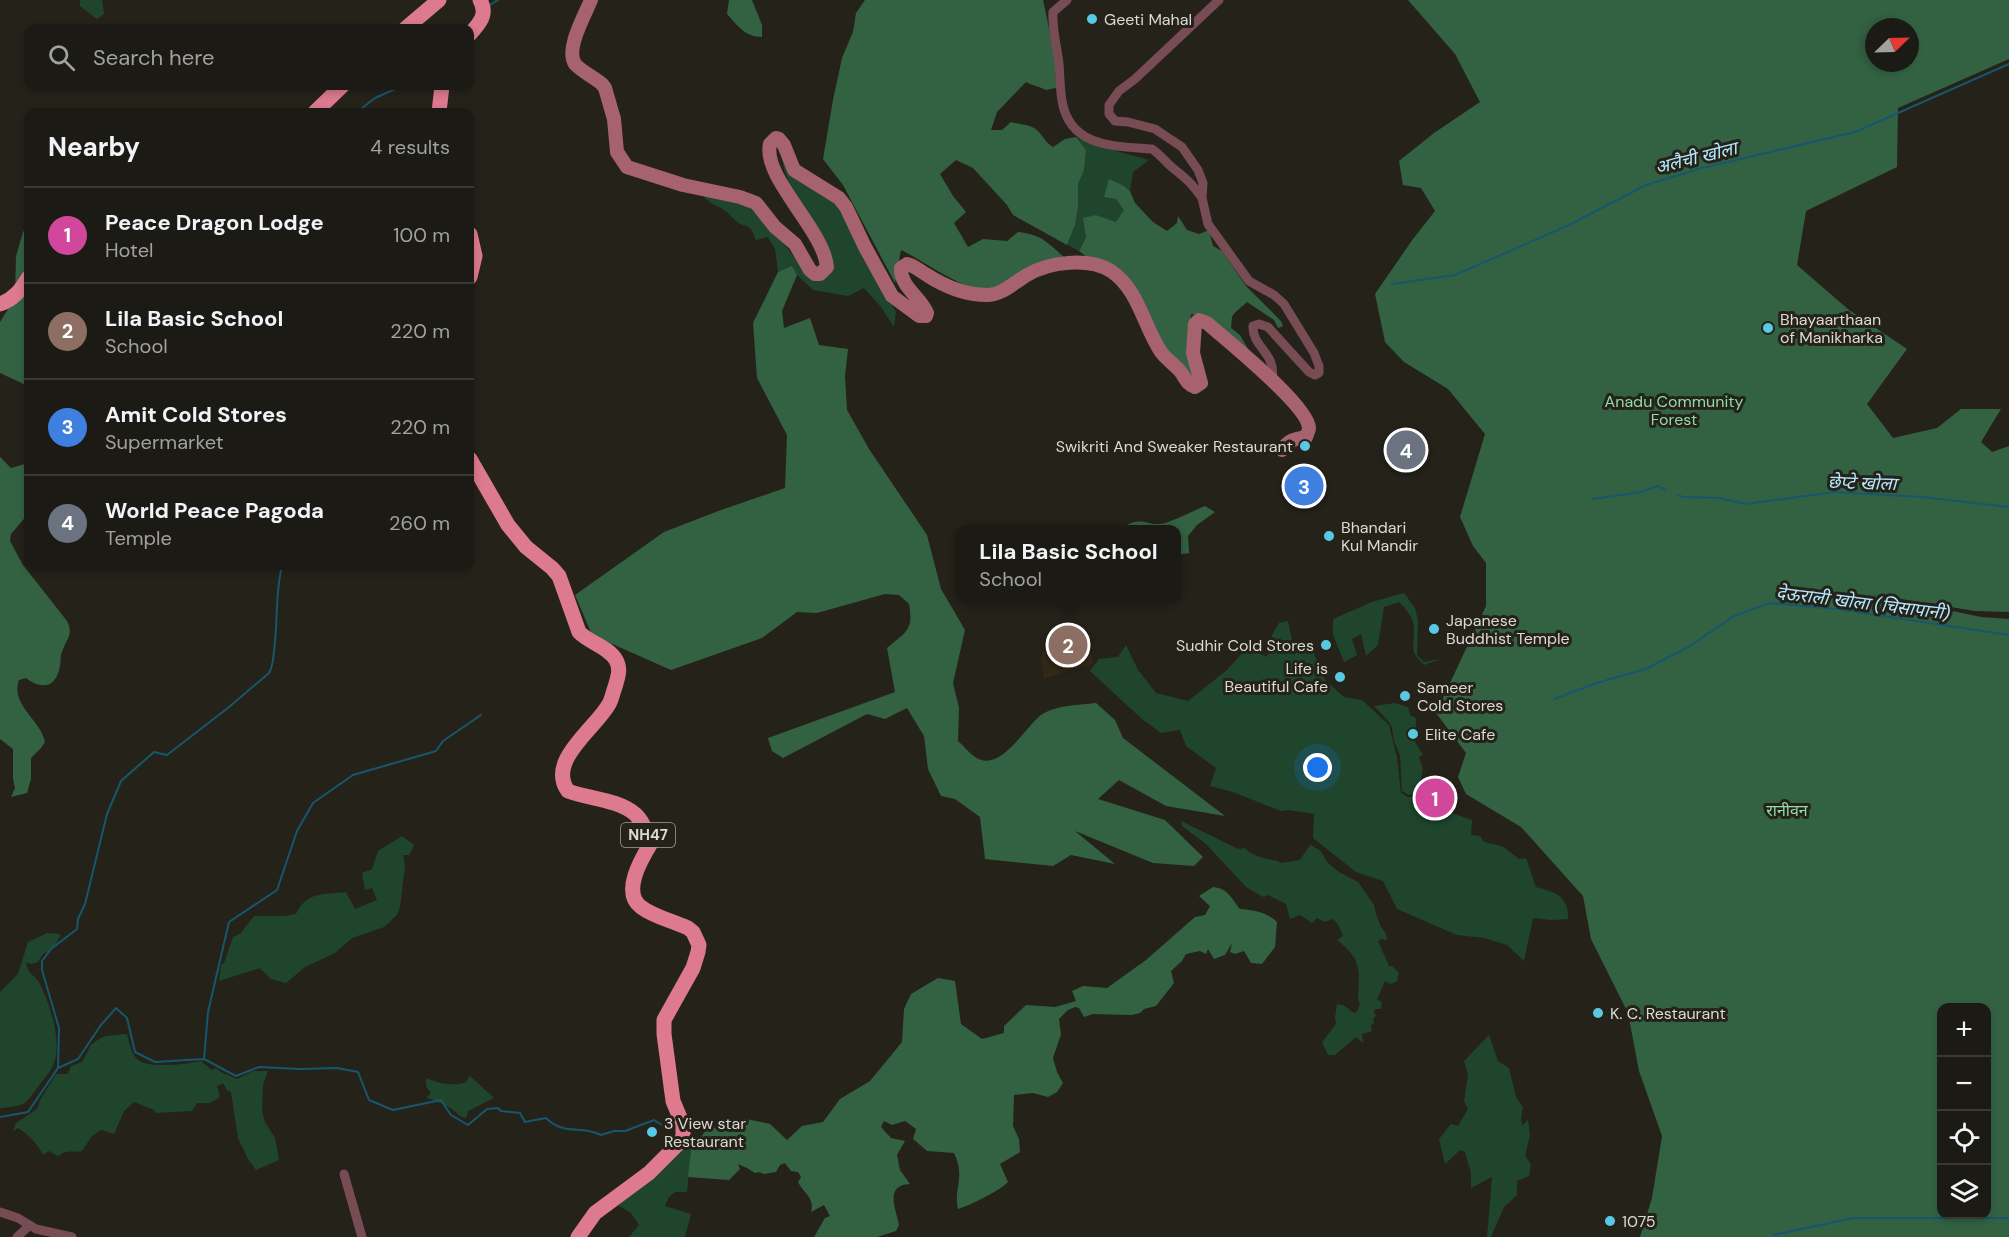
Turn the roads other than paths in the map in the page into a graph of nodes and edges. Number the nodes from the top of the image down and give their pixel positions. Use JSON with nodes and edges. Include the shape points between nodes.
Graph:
{"nodes":[{"id":1,"x":439,"y":0,"type":"edge"},
{"id":2,"x":480,"y":0,"type":"edge"},
{"id":3,"x":591,"y":0,"type":"edge"},
{"id":4,"x":1067,"y":0,"type":"edge"},
{"id":5,"x":1219,"y":0,"type":"edge"},
{"id":6,"x":411,"y":24,"type":"edge"},
{"id":7,"x":474,"y":29,"type":"edge"},
{"id":8,"x":338,"y":90,"type":"edge"},
{"id":9,"x":442,"y":90,"type":"edge"},
{"id":10,"x":319,"y":108,"type":"edge"},
{"id":11,"x":439,"y":108,"type":"edge"},
{"id":12,"x":1202,"y":198,"type":"junction"},
{"id":13,"x":24,"y":284,"type":"edge"},
{"id":14,"x":0,"y":304,"type":"edge"},
{"id":15,"x":1272,"y":380,"type":"junction"},
{"id":16,"x":1282,"y":450,"type":"dead end"},
{"id":17,"x":474,"y":466,"type":"edge"},
{"id":18,"x":344,"y":1174,"type":"dead end"},
{"id":19,"x":0,"y":1212,"type":"edge"},
{"id":20,"x":30,"y":1225,"type":"junction"},
{"id":21,"x":17,"y":1237,"type":"edge"},
{"id":22,"x":72,"y":1237,"type":"edge"},
{"id":23,"x":362,"y":1237,"type":"edge"},
{"id":24,"x":578,"y":1237,"type":"edge"}],
"edges":[{"from":1,"to":6,"type":"highway"},
{"from":2,"to":7,"type":"highway","via":[[484,15]]},
{"from":3,"to":15,"type":"main road","via":[[571,53],[577,66],[605,88],[614,119],[616,146],[627,167],[756,203],[795,244],[815,274],[825,272],[826,261],[770,161],[769,148],[776,138],[784,145],[794,170],[839,198],[892,296],[919,316],[927,313],[901,276],[901,268],[907,264],[941,283],[988,295],[1053,265],[1098,265],[1115,274],[1130,292],[1162,354],[1188,385],[1195,387],[1201,383],[1193,353],[1195,324],[1199,320]]},
{"from":4,"to":12,"type":"street","via":[[1053,12],[1052,30],[1062,101],[1070,122],[1077,132],[1097,142],[1152,149],[1189,180]]},
{"from":5,"to":12,"type":"street","via":[[1119,91],[1109,105],[1109,114],[1115,121],[1155,129],[1182,147],[1198,170],[1203,183]]},
{"from":8,"to":10,"type":"highway"},
{"from":9,"to":11,"type":"highway"},
{"from":12,"to":15,"type":"street","via":[[1208,224],[1249,281],[1284,304],[1319,366],[1319,373],[1309,372],[1268,327],[1259,324],[1253,326],[1252,334],[1270,358],[1274,368]]},
{"from":13,"to":14,"type":"highway","via":[[10,300]]},
{"from":15,"to":16,"type":"main road","via":[[1309,428],[1306,437],[1287,443]]},
{"from":17,"to":24,"type":"highway","number":"NH47","via":[[508,525],[559,576],[579,632],[612,654],[618,664],[618,678],[609,705],[573,748],[561,776],[563,784],[568,791],[635,814],[651,843],[633,884],[636,902],[688,928],[699,945],[693,968],[664,1020],[673,1101],[683,1125],[681,1141],[649,1173],[595,1213]]},
{"from":18,"to":23,"type":"street"},
{"from":19,"to":20,"type":"street"},
{"from":20,"to":21,"type":"street"},
{"from":20,"to":22,"type":"street"}]}
